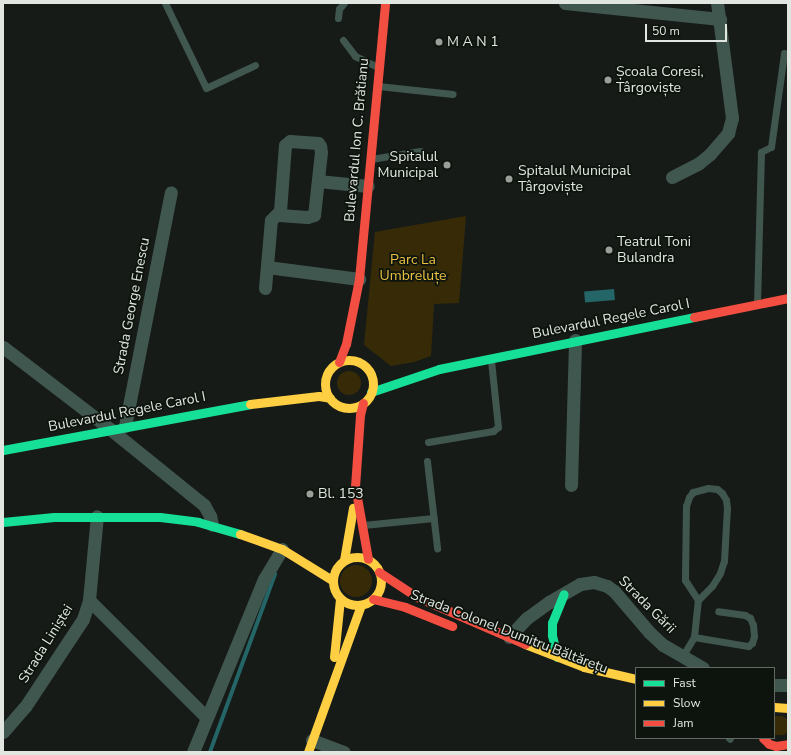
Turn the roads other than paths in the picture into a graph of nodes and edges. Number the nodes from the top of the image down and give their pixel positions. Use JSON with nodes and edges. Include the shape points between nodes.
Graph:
{"nodes":[{"id":1,"x":165,"y":3,"type":"edge"},
{"id":2,"x":344,"y":3,"type":"edge"},
{"id":3,"x":385,"y":3,"type":"edge"},
{"id":4,"x":565,"y":3,"type":"edge"},
{"id":5,"x":717,"y":3,"type":"edge"},
{"id":6,"x":644,"y":7,"type":"edge"},
{"id":7,"x":338,"y":18,"type":"dead end"},
{"id":8,"x":720,"y":20,"type":"junction"},
{"id":9,"x":343,"y":40,"type":"dead end"},
{"id":10,"x":784,"y":53,"type":"dead end"},
{"id":11,"x":254,"y":66,"type":"dead end"},
{"id":12,"x":379,"y":68,"type":"junction"},
{"id":13,"x":378,"y":86,"type":"junction"},
{"id":14,"x":453,"y":94,"type":"dead end"},
{"id":15,"x":420,"y":151,"type":"dead end"},
{"id":16,"x":370,"y":159,"type":"junction"},
{"id":17,"x":672,"y":177,"type":"dead end"},
{"id":18,"x":318,"y":181,"type":"junction"},
{"id":19,"x":368,"y":186,"type":"junction"},
{"id":20,"x":171,"y":192,"type":"dead end"},
{"id":21,"x":279,"y":215,"type":"junction"},
{"id":22,"x":267,"y":267,"type":"junction"},
{"id":23,"x":359,"y":282,"type":"junction"},
{"id":24,"x":265,"y":288,"type":"dead end"},
{"id":25,"x":788,"y":298,"type":"edge"},
{"id":26,"x":757,"y":304,"type":"junction"},
{"id":27,"x":358,"y":330,"type":"dead end"},
{"id":28,"x":575,"y":340,"type":"junction"},
{"id":29,"x":3,"y":347,"type":"edge"},
{"id":30,"x":490,"y":358,"type":"junction"},
{"id":31,"x":339,"y":362,"type":"junction"},
{"id":32,"x":439,"y":369,"type":"junction"},
{"id":33,"x":369,"y":371,"type":"junction"},
{"id":34,"x":402,"y":371,"type":"dead end"},
{"id":35,"x":380,"y":372,"type":"dead end"},
{"id":36,"x":327,"y":376,"type":"junction"},
{"id":37,"x":317,"y":382,"type":"dead end"},
{"id":38,"x":296,"y":389,"type":"dead end"},
{"id":39,"x":371,"y":392,"type":"junction"},
{"id":40,"x":330,"y":398,"type":"junction"},
{"id":41,"x":256,"y":402,"type":"junction"},
{"id":42,"x":363,"y":403,"type":"junction"},
{"id":43,"x":339,"y":405,"type":"junction"},
{"id":44,"x":344,"y":416,"type":"dead end"},
{"id":45,"x":124,"y":426,"type":"junction"},
{"id":46,"x":110,"y":429,"type":"junction"},
{"id":47,"x":348,"y":437,"type":"dead end"},
{"id":48,"x":428,"y":442,"type":"dead end"},
{"id":49,"x":3,"y":450,"type":"edge"},
{"id":50,"x":427,"y":461,"type":"dead end"},
{"id":51,"x":355,"y":472,"type":"junction"},
{"id":52,"x":571,"y":485,"type":"dead end"},
{"id":53,"x":355,"y":486,"type":"junction"},
{"id":54,"x":97,"y":516,"type":"junction"},
{"id":55,"x":434,"y":518,"type":"junction"},
{"id":56,"x":3,"y":522,"type":"edge"},
{"id":57,"x":212,"y":525,"type":"junction"},
{"id":58,"x":361,"y":525,"type":"junction"},
{"id":59,"x":437,"y":548,"type":"dead end"},
{"id":60,"x":283,"y":550,"type":"junction"},
{"id":61,"x":314,"y":557,"type":"dead end"},
{"id":62,"x":328,"y":559,"type":"dead end"},
{"id":63,"x":368,"y":559,"type":"junction"},
{"id":64,"x":343,"y":561,"type":"junction"},
{"id":65,"x":379,"y":572,"type":"junction"},
{"id":66,"x":332,"y":580,"type":"junction"},
{"id":67,"x":403,"y":590,"type":"junction"},
{"id":68,"x":564,"y":594,"type":"junction"},
{"id":69,"x":340,"y":599,"type":"junction"},
{"id":70,"x":373,"y":599,"type":"junction"},
{"id":71,"x":89,"y":600,"type":"junction"},
{"id":72,"x":698,"y":600,"type":"junction"},
{"id":73,"x":361,"y":605,"type":"junction"},
{"id":74,"x":397,"y":605,"type":"junction"},
{"id":75,"x":718,"y":611,"type":"dead end"},
{"id":76,"x":462,"y":630,"type":"dead end"},
{"id":77,"x":509,"y":637,"type":"junction"},
{"id":78,"x":694,"y":637,"type":"junction"},
{"id":79,"x":344,"y":638,"type":"junction"},
{"id":80,"x":557,"y":657,"type":"junction"},
{"id":81,"x":682,"y":657,"type":"junction"},
{"id":82,"x":701,"y":667,"type":"edge"},
{"id":83,"x":635,"y":679,"type":"edge"},
{"id":84,"x":775,"y":685,"type":"edge"},
{"id":85,"x":788,"y":685,"type":"edge"},
{"id":86,"x":775,"y":706,"type":"edge"},
{"id":87,"x":788,"y":708,"type":"edge"},
{"id":88,"x":206,"y":717,"type":"junction"},
{"id":89,"x":3,"y":732,"type":"edge"},
{"id":90,"x":762,"y":739,"type":"edge"},
{"id":91,"x":764,"y":739,"type":"edge"},
{"id":92,"x":788,"y":744,"type":"edge"},
{"id":93,"x":310,"y":746,"type":"edge"},
{"id":94,"x":788,"y":749,"type":"edge"},
{"id":95,"x":193,"y":752,"type":"edge"},
{"id":96,"x":344,"y":752,"type":"edge"},
{"id":97,"x":763,"y":752,"type":"edge"},
{"id":98,"x":786,"y":752,"type":"edge"}],
"edges":[{"from":1,"to":11,"type":"lane","via":[[206,88]]},
{"from":2,"to":7,"type":"lane"},
{"from":3,"to":12,"type":"main road","name":"Bulevardul Ion C. Brătianu"},
{"from":4,"to":6,"type":"street"},
{"from":5,"to":8,"type":"street"},
{"from":6,"to":8,"type":"street"},
{"from":8,"to":17,"type":"street","via":[[732,118],[728,133],[699,163]]},
{"from":9,"to":12,"type":"lane","via":[[355,56]]},
{"from":10,"to":26,"type":"lane","via":[[771,147],[761,152]]},
{"from":12,"to":13,"type":"main road","name":"Bulevardul Ion C. Brătianu"},
{"from":13,"to":14,"type":"lane"},
{"from":13,"to":16,"type":"main road","name":"Bulevardul Ion C. Brătianu"},
{"from":15,"to":16,"type":"lane"},
{"from":16,"to":19,"type":"main road","name":"Bulevardul Ion C. Brătianu"},
{"from":18,"to":19,"type":"street"},
{"from":18,"to":21,"type":"street","via":[[314,215]]},
{"from":18,"to":21,"type":"street","via":[[321,152],[318,143],[287,142]]},
{"from":19,"to":23,"type":"main road","name":"Bulevardul Ion C. Brătianu"},
{"from":20,"to":45,"type":"street","name":"Strada George Enescu"},
{"from":21,"to":22,"type":"street","via":[[271,220]]},
{"from":22,"to":23,"type":"street"},
{"from":22,"to":24,"type":"street"},
{"from":23,"to":27,"type":"main road","name":"Bulevardul Ion C. Brătianu"},
{"from":23,"to":31,"type":"main road","name":"Bulevardul Ion C. Brătianu","via":[[346,344]]},
{"from":25,"to":26,"type":"main road","name":"Bulevardul Regele Carol I"},
{"from":26,"to":28,"type":"main road","name":"Bulevardul Regele Carol I"},
{"from":28,"to":30,"type":"main road","name":"Bulevardul Regele Carol I"},
{"from":28,"to":52,"type":"street"},
{"from":29,"to":46,"type":"street"},
{"from":30,"to":32,"type":"main road","name":"Bulevardul Regele Carol I"},
{"from":30,"to":48,"type":"lane","via":[[498,427],[493,431]]},
{"from":31,"to":33,"type":"main road","via":[[359,358]]},
{"from":31,"to":36,"type":"main road"},
{"from":32,"to":34,"type":"main road","name":"Bulevardul Regele Carol I"},
{"from":32,"to":39,"type":"main road","name":"Bulevardul Regele Carol I"},
{"from":33,"to":35,"type":"main road"},
{"from":33,"to":39,"type":"main road","via":[[372,381]]},
{"from":36,"to":37,"type":"main road"},
{"from":36,"to":40,"type":"main road","via":[[326,389]]},
{"from":38,"to":41,"type":"main road","name":"Bulevardul Regele Carol I"},
{"from":39,"to":42,"type":"main road"},
{"from":40,"to":41,"type":"main road","name":"Bulevardul Regele Carol I","via":[[319,396]]},
{"from":40,"to":43,"type":"main road"},
{"from":41,"to":45,"type":"main road","name":"Bulevardul Regele Carol I"},
{"from":42,"to":43,"type":"main road","via":[[352,407]]},
{"from":42,"to":51,"type":"main road"},
{"from":43,"to":44,"type":"main road"},
{"from":45,"to":46,"type":"main road","name":"Bulevardul Regele Carol I"},
{"from":46,"to":49,"type":"main road","name":"Bulevardul Regele Carol I"},
{"from":46,"to":57,"type":"street","via":[[204,505]]},
{"from":47,"to":51,"type":"main road"},
{"from":50,"to":55,"type":"lane"},
{"from":51,"to":53,"type":"main road"},
{"from":53,"to":58,"type":"main road"},
{"from":53,"to":64,"type":"main road","via":[[351,526]]},
{"from":54,"to":56,"type":"main road"},
{"from":54,"to":57,"type":"main road","via":[[160,517]]},
{"from":54,"to":71,"type":"street","name":"Strada Liniștei"},
{"from":55,"to":58,"type":"lane"},
{"from":55,"to":59,"type":"lane"},
{"from":57,"to":60,"type":"main road"},
{"from":58,"to":63,"type":"main road"},
{"from":60,"to":61,"type":"main road"},
{"from":60,"to":66,"type":"main road"},
{"from":60,"to":88,"type":"street","via":[[264,579]]},
{"from":62,"to":64,"type":"main road"},
{"from":63,"to":64,"type":"main road","via":[[356,556]]},
{"from":63,"to":65,"type":"main road"},
{"from":64,"to":66,"type":"main road","via":[[335,569]]},
{"from":65,"to":67,"type":"main road","name":"Strada Colonel Dumitru Băltărețu"},
{"from":65,"to":70,"type":"main road","via":[[380,587]]},
{"from":66,"to":69,"type":"main road","via":[[334,590]]},
{"from":67,"to":74,"type":"street"},
{"from":67,"to":77,"type":"main road","name":"Strada Colonel Dumitru Băltărețu"},
{"from":68,"to":77,"type":"street","name":"Strada Gării","via":[[533,613]]},
{"from":68,"to":80,"type":"main road","via":[[552,623]]},
{"from":68,"to":81,"type":"street","name":"Strada Gării","via":[[587,582],[606,586],[622,600],[649,632]]},
{"from":69,"to":73,"type":"main road","via":[[351,605]]},
{"from":69,"to":79,"type":"main road"},
{"from":70,"to":73,"type":"main road"},
{"from":70,"to":74,"type":"main road","name":"Strada Colonel Dumitru Băltărețu"},
{"from":71,"to":88,"type":"street"},
{"from":71,"to":89,"type":"street","name":"Strada Liniștei","via":[[79,627],[25,707]]},
{"from":72,"to":72,"type":"lane","via":[[685,580],[686,506],[693,492],[708,488],[717,489],[726,500],[727,508],[724,561],[712,586]]},
{"from":72,"to":78,"type":"lane"},
{"from":73,"to":79,"type":"main road"},
{"from":74,"to":76,"type":"main road","name":"Strada Colonel Dumitru Băltărețu"},
{"from":75,"to":78,"type":"lane","via":[[745,614],[750,618],[754,636],[752,643],[748,646]]},
{"from":77,"to":80,"type":"main road","name":"Strada Colonel Dumitru Băltărețu"},
{"from":78,"to":81,"type":"lane"},
{"from":79,"to":93,"type":"main road","via":[[330,690]]},
{"from":80,"to":83,"type":"main road","name":"Strada Colonel Dumitru Băltărețu","via":[[584,667]]},
{"from":81,"to":82,"type":"street","name":"Strada Gării"},
{"from":84,"to":85,"type":"street"},
{"from":86,"to":87,"type":"main road"},
{"from":88,"to":95,"type":"street"},
{"from":90,"to":97,"type":"main road"},
{"from":91,"to":92,"type":"main road","via":[[774,745]]},
{"from":93,"to":96,"type":"street"},
{"from":94,"to":98,"type":"main road"}]}
